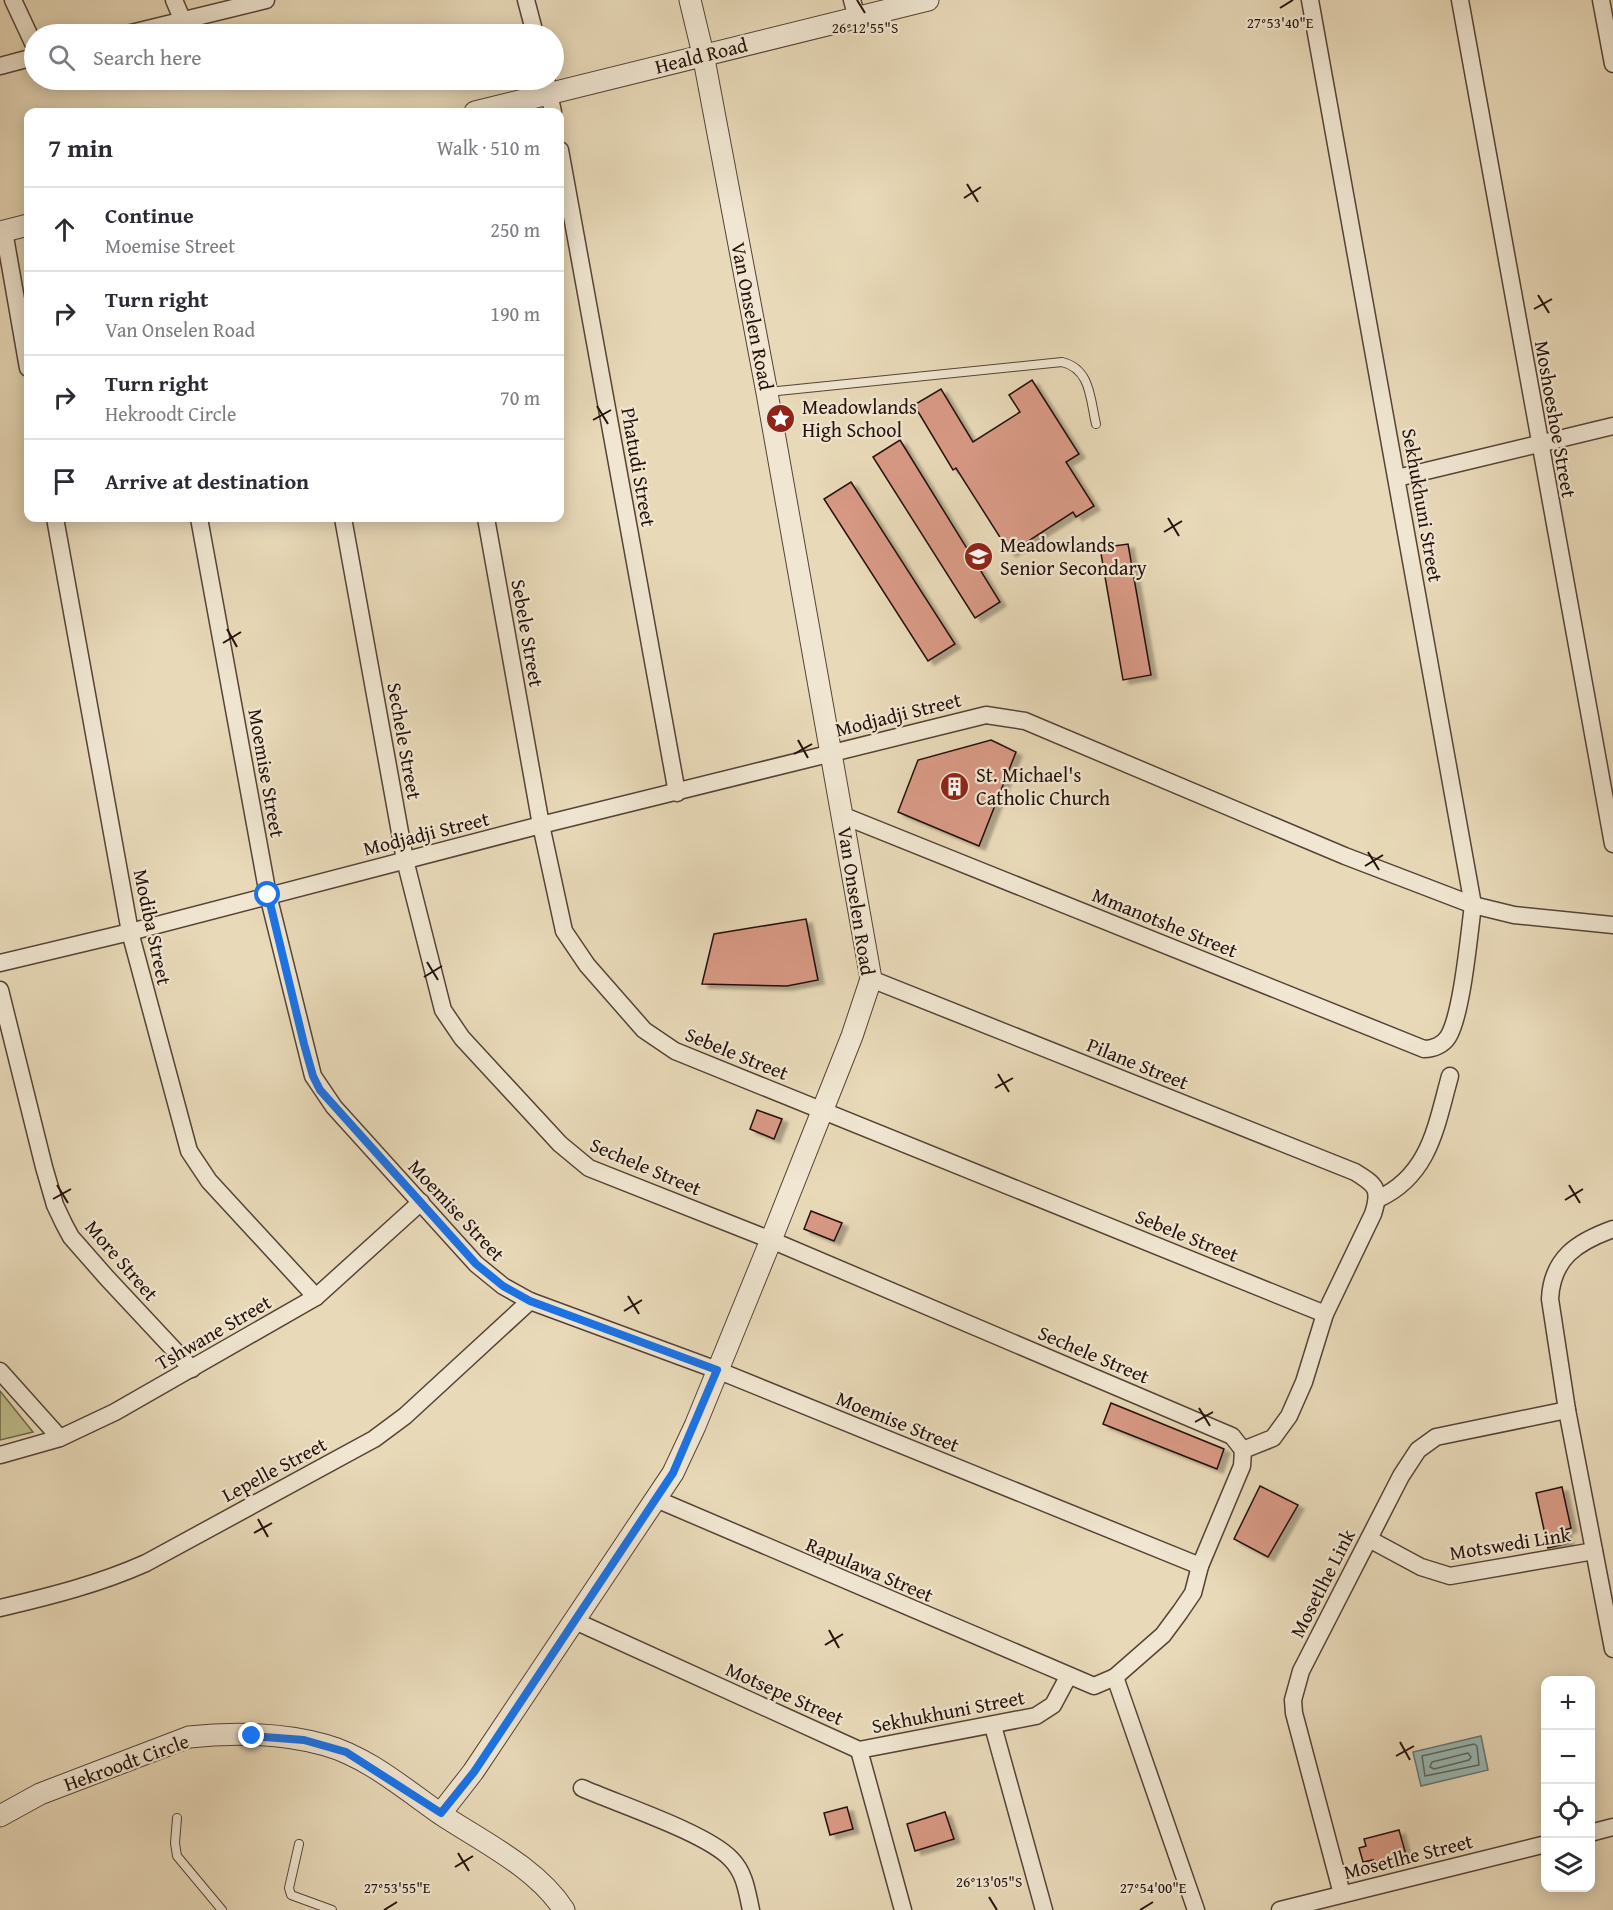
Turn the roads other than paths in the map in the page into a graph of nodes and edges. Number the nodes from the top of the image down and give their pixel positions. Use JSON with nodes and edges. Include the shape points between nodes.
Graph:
{"nodes":[{"id":1,"x":13,"y":0,"type":"edge"},
{"id":2,"x":174,"y":0,"type":"edge"},
{"id":3,"x":266,"y":0,"type":"edge"},
{"id":4,"x":526,"y":0,"type":"edge"},
{"id":5,"x":690,"y":0,"type":"edge"},
{"id":6,"x":928,"y":0,"type":"edge"},
{"id":7,"x":1310,"y":0,"type":"edge"},
{"id":8,"x":1460,"y":0,"type":"edge"},
{"id":9,"x":1601,"y":0,"type":"edge"},
{"id":10,"x":854,"y":9,"type":"edge"},
{"id":11,"x":183,"y":21,"type":"junction"},
{"id":12,"x":24,"y":24,"type":"edge"},
{"id":13,"x":170,"y":24,"type":"edge"},
{"id":14,"x":532,"y":24,"type":"edge"},
{"id":15,"x":703,"y":54,"type":"junction"},
{"id":16,"x":24,"y":60,"type":"edge"},
{"id":17,"x":1613,"y":64,"type":"edge"},
{"id":18,"x":0,"y":66,"type":"edge"},
{"id":19,"x":549,"y":95,"type":"edge"},
{"id":20,"x":492,"y":108,"type":"edge"},
{"id":21,"x":564,"y":172,"type":"edge"},
{"id":22,"x":24,"y":226,"type":"edge"},
{"id":23,"x":2,"y":232,"type":"edge"},
{"id":24,"x":24,"y":347,"type":"edge"},
{"id":25,"x":767,"y":393,"type":"junction"},
{"id":26,"x":1096,"y":424,"type":"dead end"},
{"id":27,"x":1613,"y":426,"type":"edge"},
{"id":28,"x":1539,"y":444,"type":"junction"},
{"id":29,"x":1397,"y":478,"type":"junction"},
{"id":30,"x":56,"y":522,"type":"edge"},
{"id":31,"x":200,"y":522,"type":"edge"},
{"id":32,"x":344,"y":522,"type":"edge"},
{"id":33,"x":487,"y":522,"type":"edge"},
{"id":34,"x":831,"y":752,"type":"junction"},
{"id":35,"x":677,"y":793,"type":"junction"},
{"id":36,"x":844,"y":816,"type":"junction"},
{"id":37,"x":541,"y":825,"type":"junction"},
{"id":38,"x":1613,"y":844,"type":"edge"},
{"id":39,"x":405,"y":860,"type":"junction"},
{"id":40,"x":268,"y":895,"type":"junction"},
{"id":41,"x":1473,"y":905,"type":"junction"},
{"id":42,"x":1613,"y":925,"type":"edge"},
{"id":43,"x":130,"y":932,"type":"junction"},
{"id":44,"x":0,"y":963,"type":"edge"},
{"id":45,"x":871,"y":979,"type":"junction"},
{"id":46,"x":0,"y":990,"type":"edge"},
{"id":47,"x":1456,"y":1017,"type":"joint"},
{"id":48,"x":1450,"y":1076,"type":"dead end"},
{"id":49,"x":822,"y":1110,"type":"junction"},
{"id":50,"x":1378,"y":1199,"type":"junction"},
{"id":51,"x":421,"y":1202,"type":"junction"},
{"id":52,"x":1613,"y":1229,"type":"edge"},
{"id":53,"x":771,"y":1240,"type":"junction"},
{"id":54,"x":316,"y":1297,"type":"junction"},
{"id":55,"x":530,"y":1301,"type":"junction"},
{"id":56,"x":1325,"y":1314,"type":"junction"},
{"id":57,"x":192,"y":1369,"type":"junction"},
{"id":58,"x":717,"y":1370,"type":"junction"},
{"id":59,"x":0,"y":1371,"type":"edge"},
{"id":60,"x":1567,"y":1410,"type":"junction"},
{"id":61,"x":60,"y":1438,"type":"junction"},
{"id":62,"x":1243,"y":1450,"type":"junction"},
{"id":63,"x":0,"y":1455,"type":"edge"},
{"id":64,"x":656,"y":1499,"type":"junction"},
{"id":65,"x":1369,"y":1539,"type":"junction"},
{"id":66,"x":1594,"y":1551,"type":"junction"},
{"id":67,"x":1200,"y":1566,"type":"junction"},
{"id":68,"x":0,"y":1608,"type":"edge"},
{"id":69,"x":574,"y":1622,"type":"junction"},
{"id":70,"x":1613,"y":1649,"type":"edge"},
{"id":71,"x":1068,"y":1677,"type":"junction"},
{"id":72,"x":1115,"y":1677,"type":"junction"},
{"id":73,"x":993,"y":1726,"type":"junction"},
{"id":74,"x":859,"y":1750,"type":"junction"},
{"id":75,"x":582,"y":1788,"type":"dead end"},
{"id":76,"x":441,"y":1813,"type":"junction"},
{"id":77,"x":0,"y":1816,"type":"edge"},
{"id":78,"x":177,"y":1818,"type":"dead end"},
{"id":79,"x":1613,"y":1827,"type":"edge"},
{"id":80,"x":1595,"y":1832,"type":"edge"},
{"id":81,"x":299,"y":1844,"type":"dead end"},
{"id":82,"x":1541,"y":1845,"type":"edge"},
{"id":83,"x":1342,"y":1894,"type":"junction"},
{"id":84,"x":317,"y":1908,"type":"edge"},
{"id":85,"x":222,"y":1910,"type":"edge"},
{"id":86,"x":332,"y":1910,"type":"edge"},
{"id":87,"x":564,"y":1910,"type":"edge"},
{"id":88,"x":751,"y":1910,"type":"edge"},
{"id":89,"x":903,"y":1910,"type":"edge"},
{"id":90,"x":1044,"y":1910,"type":"edge"},
{"id":91,"x":1196,"y":1910,"type":"edge"},
{"id":92,"x":1280,"y":1910,"type":"edge"}],
"edges":[{"from":1,"to":12,"type":"street"},
{"from":2,"to":11,"type":"street"},
{"from":3,"to":11,"type":"street"},
{"from":4,"to":14,"type":"street"},
{"from":5,"to":15,"type":"street","name":"Van Onselen Road"},
{"from":6,"to":10,"type":"street","name":"Heald Road"},
{"from":7,"to":29,"type":"street","name":"Sekhukhuni Street"},
{"from":8,"to":28,"type":"street","name":"Moshoeshoe Street"},
{"from":9,"to":17,"type":"street"},
{"from":10,"to":15,"type":"street","name":"Heald Road"},
{"from":11,"to":13,"type":"street"},
{"from":15,"to":19,"type":"street","name":"Heald Road"},
{"from":15,"to":25,"type":"street","name":"Van Onselen Road"},
{"from":16,"to":18,"type":"street"},
{"from":19,"to":20,"type":"street","name":"Heald Road"},
{"from":21,"to":35,"type":"street","name":"Phatudi Street"},
{"from":22,"to":23,"type":"street"},
{"from":23,"to":24,"type":"street"},
{"from":25,"to":26,"type":"lane","via":[[1062,362],[1073,365],[1087,381]]},
{"from":25,"to":34,"type":"street","name":"Van Onselen Road"},
{"from":27,"to":28,"type":"street"},
{"from":28,"to":29,"type":"street"},
{"from":28,"to":38,"type":"street","name":"Moshoeshoe Street"},
{"from":29,"to":41,"type":"street","name":"Sekhukhuni Street"},
{"from":30,"to":43,"type":"street","name":"Modiba Street"},
{"from":31,"to":40,"type":"street","name":"Moemise Street"},
{"from":32,"to":39,"type":"street","name":"Sechele Street"},
{"from":33,"to":37,"type":"street","name":"Sebele Street"},
{"from":34,"to":35,"type":"street","name":"Modjadji Street"},
{"from":34,"to":36,"type":"street","name":"Van Onselen Road"},
{"from":34,"to":41,"type":"street","name":"Modjadji Street","via":[[986,715],[1025,721],[1345,856]]},
{"from":35,"to":37,"type":"street","name":"Modjadji Street"},
{"from":36,"to":45,"type":"street","name":"Van Onselen Road"},
{"from":36,"to":47,"type":"street","name":"Mmanotshe Street","via":[[1424,1049],[1439,1045],[1448,1037]]},
{"from":37,"to":39,"type":"street","name":"Modjadji Street"},
{"from":37,"to":49,"type":"street","name":"Sebele Street","via":[[564,932],[587,965],[644,1030],[675,1051]]},
{"from":39,"to":40,"type":"street","name":"Modjadji Street"},
{"from":39,"to":53,"type":"street","name":"Sechele Street","via":[[448,1021],[560,1144],[589,1168]]},
{"from":40,"to":43,"type":"street","name":"Modjadji Street"},
{"from":40,"to":51,"type":"street","name":"Moemise Street","via":[[313,1076],[334,1107]]},
{"from":41,"to":42,"type":"street","name":"Modjadji Street","via":[[1514,915]]},
{"from":41,"to":47,"type":"street","name":"Sekhukhuni Street"},
{"from":43,"to":44,"type":"street","name":"Modjadji Street"},
{"from":43,"to":54,"type":"street","name":"Modiba Street","via":[[189,1151],[209,1180]]},
{"from":45,"to":49,"type":"street","name":"Van Onselen Road"},
{"from":45,"to":50,"type":"street","name":"Pilane Street","via":[[1355,1172],[1372,1183]]},
{"from":46,"to":57,"type":"street","name":"More Street","via":[[44,1167],[64,1224],[107,1278]]},
{"from":48,"to":50,"type":"street","via":[[1428,1152],[1409,1178]]},
{"from":49,"to":53,"type":"street","name":"Van Onselen Road"},
{"from":49,"to":56,"type":"street","name":"Sebele Street"},
{"from":50,"to":56,"type":"street"},
{"from":51,"to":54,"type":"street","name":"Tshwane Street"},
{"from":51,"to":55,"type":"street","name":"Moemise Street","via":[[490,1276]]},
{"from":52,"to":60,"type":"street","via":[[1564,1257],[1551,1282],[1550,1299]]},
{"from":53,"to":58,"type":"street","name":"Van Onselen Road"},
{"from":53,"to":62,"type":"street","name":"Sechele Street","via":[[1232,1436]]},
{"from":54,"to":57,"type":"street","name":"Tshwane Street"},
{"from":55,"to":58,"type":"street","name":"Moemise Street"},
{"from":55,"to":68,"type":"street","name":"Lepelle Street","via":[[405,1416],[374,1439],[138,1566],[69,1592]]},
{"from":56,"to":62,"type":"street","via":[[1289,1416],[1273,1438]]},
{"from":57,"to":61,"type":"street","name":"Tshwane Street"},
{"from":58,"to":64,"type":"street","name":"Van Onselen Road","via":[[683,1452]]},
{"from":58,"to":67,"type":"street","name":"Moemise Street"},
{"from":59,"to":61,"type":"street"},
{"from":60,"to":65,"type":"street","name":"Mosetlhe Link","via":[[1436,1437],[1426,1443],[1406,1468]]},
{"from":60,"to":66,"type":"street"},
{"from":61,"to":63,"type":"street","name":"Tshwane Street"},
{"from":62,"to":67,"type":"street","via":[[1242,1466]]},
{"from":64,"to":69,"type":"street","name":"Van Onselen Road"},
{"from":64,"to":71,"type":"street","name":"Rapulawa Street"},
{"from":65,"to":66,"type":"street","name":"Motswedi Link","via":[[1421,1567],[1450,1576]]},
{"from":65,"to":83,"type":"street","name":"Mosetlhe Link","via":[[1301,1671],[1293,1700]]},
{"from":66,"to":70,"type":"street"},
{"from":67,"to":72,"type":"street","via":[[1193,1593],[1163,1635]]},
{"from":69,"to":74,"type":"street","name":"Motsepe Street"},
{"from":69,"to":76,"type":"street","name":"Van Onselen Road","via":[[474,1772]]},
{"from":71,"to":72,"type":"street","via":[[1094,1686]]},
{"from":71,"to":73,"type":"street","name":"Sekhukhuni Street","via":[[1053,1704],[1036,1716]]},
{"from":72,"to":91,"type":"street"},
{"from":73,"to":74,"type":"street","name":"Sekhukhuni Street"},
{"from":73,"to":90,"type":"street"},
{"from":74,"to":89,"type":"street"},
{"from":75,"to":88,"type":"street","via":[[718,1848],[745,1881]]},
{"from":76,"to":77,"type":"street","name":"Hekroodt Circle","via":[[336,1748],[304,1740],[211,1734],[163,1745],[108,1766],[40,1794]]},
{"from":76,"to":87,"type":"street","name":"Hekroodt Circle","via":[[539,1881]]},
{"from":78,"to":85,"type":"lane","via":[[177,1856]]},
{"from":79,"to":80,"type":"street"},
{"from":81,"to":84,"type":"lane","via":[[289,1892]]},
{"from":82,"to":83,"type":"street","name":"Mosetlhe Street"},
{"from":83,"to":92,"type":"street","name":"Mosetlhe Street"},
{"from":84,"to":86,"type":"lane"}]}
